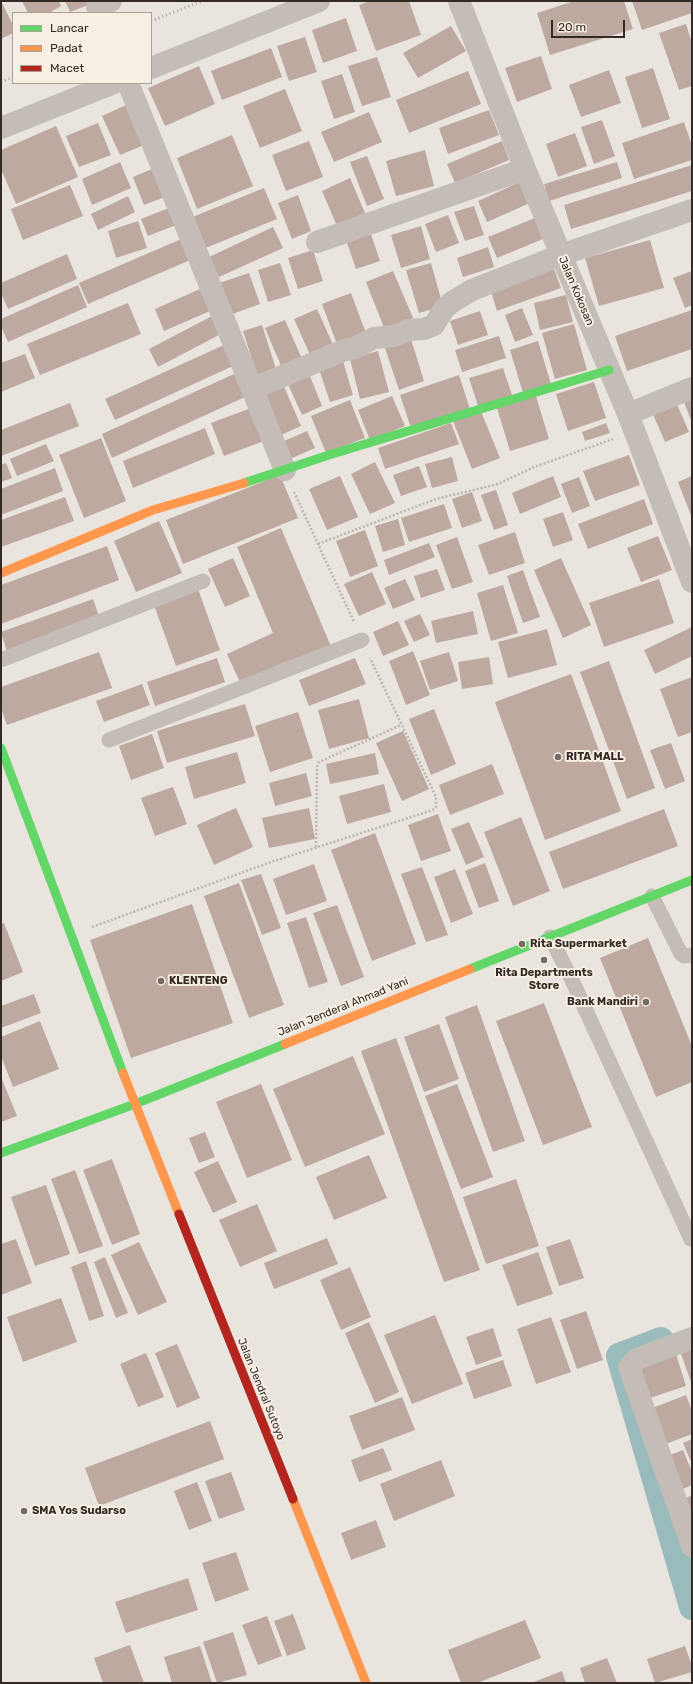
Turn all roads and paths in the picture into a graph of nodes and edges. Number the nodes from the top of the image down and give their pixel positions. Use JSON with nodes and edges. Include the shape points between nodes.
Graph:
{"nodes":[{"id":1,"x":319,"y":1,"type":"edge"},
{"id":2,"x":460,"y":1,"type":"edge"},
{"id":3,"x":152,"y":68,"type":"edge"},
{"id":4,"x":111,"y":84,"type":"edge"},
{"id":5,"x":128,"y":84,"type":"edge"},
{"id":6,"x":1,"y":128,"type":"edge"},
{"id":7,"x":526,"y":169,"type":"junction"},
{"id":8,"x":692,"y":210,"type":"edge"},
{"id":9,"x":317,"y":242,"type":"dead end"},
{"id":10,"x":561,"y":255,"type":"junction"},
{"id":11,"x":609,"y":370,"type":"junction"},
{"id":12,"x":252,"y":388,"type":"junction"},
{"id":13,"x":692,"y":388,"type":"edge"},
{"id":14,"x":631,"y":423,"type":"junction"},
{"id":15,"x":285,"y":470,"type":"junction"},
{"id":16,"x":318,"y":544,"type":"dead end"},
{"id":17,"x":1,"y":573,"type":"edge"},
{"id":18,"x":203,"y":581,"type":"dead end"},
{"id":19,"x":692,"y":582,"type":"edge"},
{"id":20,"x":362,"y":640,"type":"dead end"},
{"id":21,"x":1,"y":660,"type":"edge"},
{"id":22,"x":401,"y":725,"type":"dead end"},
{"id":23,"x":109,"y":740,"type":"dead end"},
{"id":24,"x":1,"y":748,"type":"edge"},
{"id":25,"x":430,"y":811,"type":"dead end"},
{"id":26,"x":316,"y":848,"type":"junction"},
{"id":27,"x":692,"y":880,"type":"edge"},
{"id":28,"x":652,"y":896,"type":"junction"},
{"id":29,"x":71,"y":934,"type":"junction"},
{"id":30,"x":550,"y":937,"type":"junction"},
{"id":31,"x":692,"y":955,"type":"edge"},
{"id":32,"x":134,"y":1104,"type":"junction"},
{"id":33,"x":1,"y":1153,"type":"edge"},
{"id":34,"x":691,"y":1239,"type":"edge"},
{"id":35,"x":692,"y":1338,"type":"edge"},
{"id":36,"x":692,"y":1546,"type":"edge"},
{"id":37,"x":366,"y":1683,"type":"edge"}],
"edges":[{"from":1,"to":3,"type":"street"},
{"from":2,"to":7,"type":"street","name":"Jalan Kokosan"},
{"from":4,"to":6,"type":"street"},
{"from":5,"to":12,"type":"street"},
{"from":7,"to":9,"type":"street"},
{"from":7,"to":10,"type":"street","name":"Jalan Kokosan"},
{"from":8,"to":10,"type":"street"},
{"from":10,"to":11,"type":"street","name":"Jalan Kokosan"},
{"from":10,"to":12,"type":"street","via":[[472,290],[444,309],[434,325],[424,329],[408,330],[390,337],[374,338],[355,348]]},
{"from":11,"to":14,"type":"street","name":"Jalan Kokosan"},
{"from":11,"to":15,"type":"street"},
{"from":12,"to":15,"type":"street"},
{"from":13,"to":14,"type":"street"},
{"from":14,"to":16,"type":"path","via":[[498,484],[436,499]]},
{"from":14,"to":19,"type":"street","name":"Jalan Kokosan"},
{"from":15,"to":17,"type":"street","via":[[153,510]]},
{"from":18,"to":21,"type":"lane"},
{"from":20,"to":23,"type":"lane"},
{"from":22,"to":26,"type":"path","via":[[319,762]]},
{"from":24,"to":29,"type":"street","name":"Jalan Jendral Sutoyo"},
{"from":25,"to":26,"type":"path"},
{"from":26,"to":29,"type":"path"},
{"from":27,"to":28,"type":"street","name":"Jalan Jenderal Ahmad Yani"},
{"from":28,"to":30,"type":"street","name":"Jalan Jenderal Ahmad Yani"},
{"from":28,"to":31,"type":"lane","via":[[681,954]]},
{"from":29,"to":32,"type":"street","name":"Jalan Jendral Sutoyo"},
{"from":30,"to":32,"type":"street","name":"Jalan Jenderal Ahmad Yani"},
{"from":30,"to":34,"type":"lane"},
{"from":32,"to":33,"type":"street","name":"Jalan Jenderal Ahmad Yani"},
{"from":32,"to":37,"type":"street","name":"Jalan Jendral Sutoyo"},
{"from":35,"to":36,"type":"street","via":[[637,1359],[629,1367]]}]}
